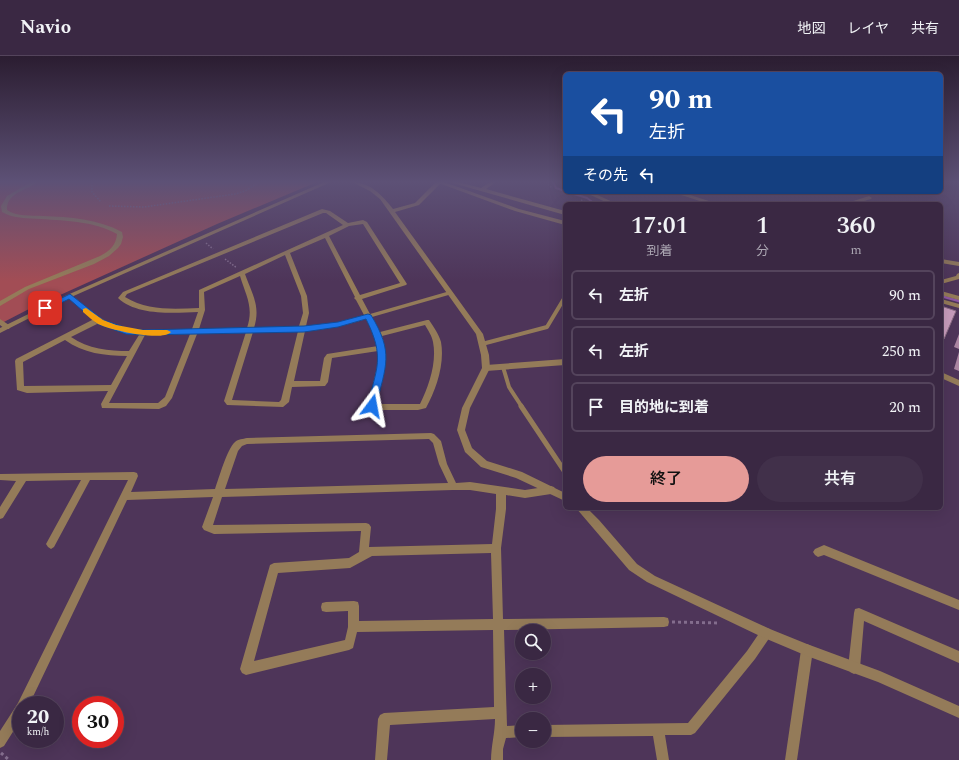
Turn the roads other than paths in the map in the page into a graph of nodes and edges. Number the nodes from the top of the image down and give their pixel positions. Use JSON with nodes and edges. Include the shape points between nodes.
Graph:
{"nodes":[{"id":1,"x":12,"y":215,"type":"edge"},
{"id":2,"x":254,"y":215,"type":"edge"},
{"id":3,"x":313,"y":215,"type":"edge"},
{"id":4,"x":332,"y":215,"type":"edge"},
{"id":5,"x":396,"y":215,"type":"edge"},
{"id":6,"x":531,"y":215,"type":"edge"},
{"id":7,"x":563,"y":223,"type":"edge"},
{"id":8,"x":347,"y":225,"type":"junction"},
{"id":9,"x":326,"y":235,"type":"junction"},
{"id":10,"x":286,"y":252,"type":"junction"},
{"id":11,"x":943,"y":261,"type":"edge"},
{"id":12,"x":959,"y":264,"type":"edge"},
{"id":13,"x":242,"y":273,"type":"junction"},
{"id":14,"x":959,"y":275,"type":"edge"},
{"id":15,"x":943,"y":281,"type":"edge"},
{"id":16,"x":943,"y":292,"type":"edge"},
{"id":17,"x":450,"y":293,"type":"junction"},
{"id":18,"x":70,"y":296,"type":"junction"},
{"id":19,"x":357,"y":298,"type":"junction"},
{"id":20,"x":959,"y":298,"type":"edge"},
{"id":21,"x":563,"y":300,"type":"edge"},
{"id":22,"x":943,"y":302,"type":"edge"},
{"id":23,"x":0,"y":304,"type":"edge"},
{"id":24,"x":959,"y":306,"type":"edge"},
{"id":25,"x":202,"y":310,"type":"junction"},
{"id":26,"x":368,"y":316,"type":"junction"},
{"id":27,"x":98,"y":320,"type":"junction"},
{"id":28,"x":0,"y":321,"type":"edge"},
{"id":29,"x":7,"y":327,"type":"junction"},
{"id":30,"x":302,"y":329,"type":"junction"},
{"id":31,"x":249,"y":330,"type":"junction"},
{"id":32,"x":0,"y":331,"type":"edge"},
{"id":33,"x":194,"y":332,"type":"junction"},
{"id":34,"x":143,"y":333,"type":"junction"},
{"id":35,"x":378,"y":335,"type":"junction"},
{"id":36,"x":66,"y":337,"type":"junction"},
{"id":37,"x":482,"y":344,"type":"junction"},
{"id":38,"x":382,"y":348,"type":"junction"},
{"id":39,"x":131,"y":354,"type":"junction"},
{"id":40,"x":563,"y":362,"type":"edge"},
{"id":41,"x":503,"y":367,"type":"junction"},
{"id":42,"x":486,"y":368,"type":"junction"},
{"id":43,"x":943,"y":377,"type":"edge"},
{"id":44,"x":959,"y":383,"type":"edge"},
{"id":45,"x":290,"y":384,"type":"junction"},
{"id":46,"x":113,"y":388,"type":"junction"},
{"id":47,"x":563,"y":469,"type":"edge"},
{"id":48,"x":88,"y":476,"type":"junction"},
{"id":49,"x":2,"y":477,"type":"dead end"},
{"id":50,"x":24,"y":477,"type":"junction"},
{"id":51,"x":454,"y":487,"type":"junction"},
{"id":52,"x":550,"y":490,"type":"junction"},
{"id":53,"x":501,"y":491,"type":"junction"},
{"id":54,"x":218,"y":493,"type":"junction"},
{"id":55,"x":124,"y":496,"type":"junction"},
{"id":56,"x":563,"y":496,"type":"edge"},
{"id":57,"x":583,"y":510,"type":"edge"},
{"id":58,"x":588,"y":510,"type":"edge"},
{"id":59,"x":0,"y":515,"type":"edge"},
{"id":60,"x":592,"y":519,"type":"junction"},
{"id":61,"x":51,"y":544,"type":"dead end"},
{"id":62,"x":496,"y":548,"type":"junction"},
{"id":63,"x":818,"y":552,"type":"dead end"},
{"id":64,"x":364,"y":554,"type":"junction"},
{"id":65,"x":959,"y":605,"type":"edge"},
{"id":66,"x":326,"y":607,"type":"dead end"},
{"id":67,"x":664,"y":622,"type":"road end"},
{"id":68,"x":498,"y":624,"type":"junction"},
{"id":69,"x":353,"y":627,"type":"junction"},
{"id":70,"x":766,"y":633,"type":"junction"},
{"id":71,"x":807,"y":650,"type":"junction"},
{"id":72,"x":959,"y":657,"type":"edge"},
{"id":73,"x":854,"y":668,"type":"junction"},
{"id":74,"x":26,"y":696,"type":"edge"},
{"id":75,"x":959,"y":712,"type":"edge"},
{"id":76,"x":500,"y":713,"type":"junction"},
{"id":77,"x":12,"y":723,"type":"edge"},
{"id":78,"x":658,"y":730,"type":"junction"},
{"id":79,"x":515,"y":731,"type":"edge"},
{"id":80,"x":551,"y":731,"type":"edge"},
{"id":81,"x":501,"y":732,"type":"junction"},
{"id":82,"x":0,"y":742,"type":"edge"},
{"id":83,"x":381,"y":760,"type":"edge"},
{"id":84,"x":497,"y":760,"type":"edge"},
{"id":85,"x":663,"y":760,"type":"edge"},
{"id":86,"x":791,"y":760,"type":"edge"}],
"edges":[{"from":1,"to":23,"type":"street","via":[[71,220],[109,227],[120,233],[120,238],[116,247],[106,256],[31,286]]},
{"from":2,"to":18,"type":"street"},
{"from":3,"to":25,"type":"street","via":[[125,293],[121,298],[130,305],[155,311]]},
{"from":4,"to":8,"type":"street"},
{"from":5,"to":17,"type":"street"},
{"from":6,"to":7,"type":"street"},
{"from":8,"to":9,"type":"street"},
{"from":8,"to":19,"type":"street","via":[[365,223],[404,284]]},
{"from":9,"to":10,"type":"street"},
{"from":9,"to":19,"type":"street"},
{"from":10,"to":13,"type":"street"},
{"from":10,"to":30,"type":"street","via":[[304,296],[306,313]]},
{"from":11,"to":12,"type":"street"},
{"from":13,"to":25,"type":"street","via":[[203,289]]},
{"from":13,"to":31,"type":"street","via":[[254,309]]},
{"from":14,"to":15,"type":"street"},
{"from":16,"to":20,"type":"street"},
{"from":17,"to":26,"type":"street"},
{"from":17,"to":37,"type":"street","via":[[479,334]]},
{"from":18,"to":27,"type":"street"},
{"from":18,"to":29,"type":"street"},
{"from":19,"to":26,"type":"street"},
{"from":21,"to":37,"type":"lane","via":[[547,327]]},
{"from":22,"to":24,"type":"street"},
{"from":25,"to":33,"type":"street"},
{"from":26,"to":30,"type":"street","via":[[338,325]]},
{"from":26,"to":35,"type":"street"},
{"from":27,"to":34,"type":"street","via":[[114,328]]},
{"from":27,"to":36,"type":"street"},
{"from":28,"to":29,"type":"street"},
{"from":29,"to":32,"type":"street"},
{"from":30,"to":31,"type":"street"},
{"from":30,"to":45,"type":"street"},
{"from":31,"to":33,"type":"street"},
{"from":31,"to":45,"type":"street","via":[[228,401],[283,404]]},
{"from":33,"to":34,"type":"street"},
{"from":33,"to":46,"type":"street","via":[[168,398],[163,404],[105,406]]},
{"from":34,"to":39,"type":"street"},
{"from":35,"to":38,"type":"street"},
{"from":35,"to":38,"type":"street","via":[[427,322],[436,340],[438,353],[436,369],[422,406],[372,406],[382,363]]},
{"from":36,"to":39,"type":"street","via":[[95,349],[116,354]]},
{"from":36,"to":46,"type":"street","via":[[19,361],[20,388]]},
{"from":37,"to":42,"type":"street"},
{"from":38,"to":45,"type":"street","via":[[330,356],[322,384]]},
{"from":39,"to":46,"type":"street"},
{"from":40,"to":41,"type":"street"},
{"from":41,"to":42,"type":"street"},
{"from":41,"to":47,"type":"lane","via":[[509,387]]},
{"from":42,"to":52,"type":"street","via":[[466,408],[461,430],[468,450],[484,464],[519,475]]},
{"from":43,"to":44,"type":"street"},
{"from":48,"to":50,"type":"street"},
{"from":48,"to":55,"type":"street","via":[[134,476]]},
{"from":48,"to":61,"type":"street"},
{"from":49,"to":50,"type":"street"},
{"from":50,"to":59,"type":"street"},
{"from":51,"to":53,"type":"street","via":[[470,486]]},
{"from":51,"to":54,"type":"street"},
{"from":51,"to":54,"type":"street","via":[[443,464],[437,441],[431,436],[407,436],[239,443],[234,449]]},
{"from":52,"to":53,"type":"street","via":[[525,494]]},
{"from":52,"to":56,"type":"street"},
{"from":53,"to":62,"type":"street"},
{"from":54,"to":55,"type":"street"},
{"from":54,"to":64,"type":"street","via":[[207,528],[214,530],[366,527]]},
{"from":55,"to":74,"type":"street"},
{"from":57,"to":60,"type":"street"},
{"from":58,"to":60,"type":"lane"},
{"from":60,"to":70,"type":"street","via":[[633,567],[651,579]]},
{"from":62,"to":64,"type":"street","via":[[371,551]]},
{"from":62,"to":68,"type":"street"},
{"from":63,"to":65,"type":"street","via":[[824,550]]},
{"from":64,"to":69,"type":"street","via":[[350,563],[274,568],[246,669],[349,644]]},
{"from":66,"to":69,"type":"street","via":[[354,606]]},
{"from":67,"to":68,"type":"street"},
{"from":68,"to":69,"type":"street"},
{"from":68,"to":76,"type":"street"},
{"from":70,"to":71,"type":"street"},
{"from":70,"to":78,"type":"street","via":[[691,729]]},
{"from":71,"to":73,"type":"street"},
{"from":71,"to":86,"type":"street"},
{"from":72,"to":73,"type":"street","via":[[859,613]]},
{"from":73,"to":75,"type":"street"},
{"from":76,"to":81,"type":"street"},
{"from":76,"to":83,"type":"street","via":[[384,719]]},
{"from":77,"to":82,"type":"street"},
{"from":78,"to":80,"type":"street"},
{"from":78,"to":85,"type":"street"},
{"from":79,"to":81,"type":"street"},
{"from":81,"to":84,"type":"street"}]}
